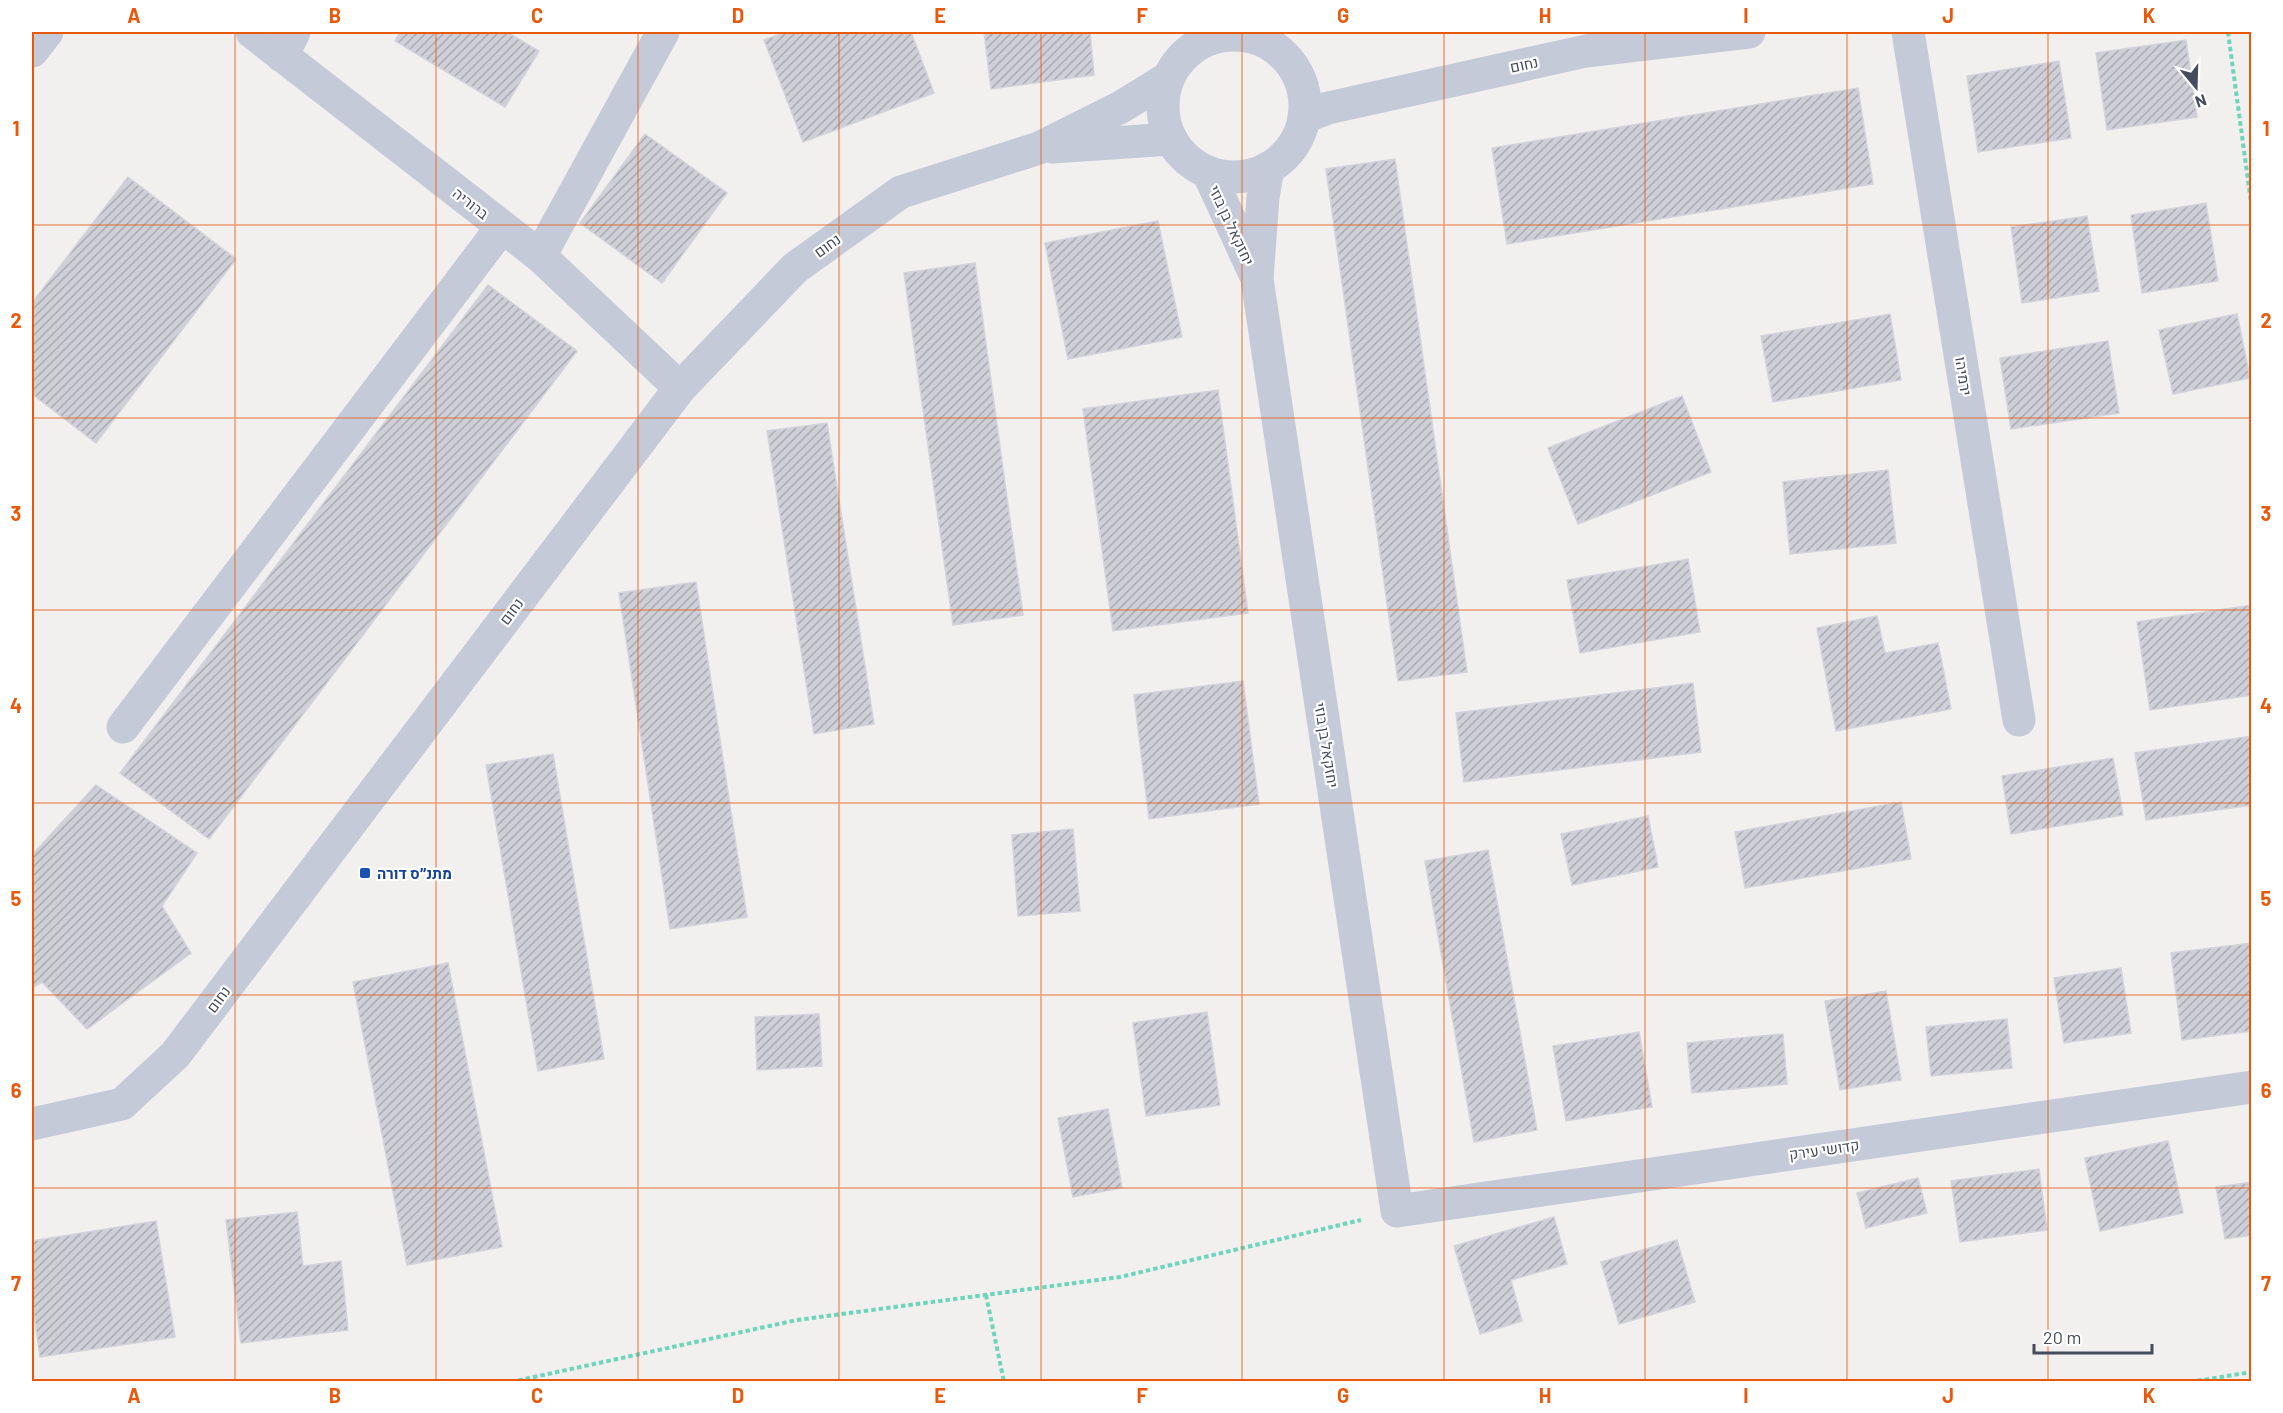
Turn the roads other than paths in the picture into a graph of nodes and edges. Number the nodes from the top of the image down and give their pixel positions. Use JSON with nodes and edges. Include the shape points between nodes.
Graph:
{"nodes":[{"id":1,"x":47,"y":32,"type":"edge"},
{"id":2,"x":252,"y":32,"type":"edge"},
{"id":3,"x":663,"y":32,"type":"edge"},
{"id":4,"x":1749,"y":32,"type":"edge"},
{"id":5,"x":1908,"y":32,"type":"edge"},
{"id":6,"x":1224,"y":34,"type":"edge"},
{"id":7,"x":288,"y":44,"type":"edge"},
{"id":8,"x":32,"y":51,"type":"edge"},
{"id":9,"x":1168,"y":78,"type":"junction"},
{"id":10,"x":1304,"y":117,"type":"junction"},
{"id":11,"x":1171,"y":140,"type":"junction"},
{"id":12,"x":1039,"y":148,"type":"junction"},
{"id":13,"x":1268,"y":168,"type":"junction"},
{"id":14,"x":1208,"y":172,"type":"junction"},
{"id":15,"x":502,"y":227,"type":"junction"},
{"id":16,"x":540,"y":256,"type":"junction"},
{"id":17,"x":1257,"y":279,"type":"junction"},
{"id":18,"x":680,"y":388,"type":"junction"},
{"id":19,"x":2019,"y":720,"type":"dead end"},
{"id":20,"x":123,"y":728,"type":"dead end"},
{"id":21,"x":2252,"y":1087,"type":"edge"},
{"id":22,"x":32,"y":1124,"type":"edge"},
{"id":23,"x":1397,"y":1211,"type":"joint"}],
"edges":[{"from":1,"to":8,"type":"street"},
{"from":2,"to":7,"type":"street","name":"ברוריה"},
{"from":3,"to":16,"type":"street"},
{"from":4,"to":10,"type":"street","name":"נחום","via":[[1586,51],[1328,108]]},
{"from":5,"to":19,"type":"street","name":"ירמיהו"},
{"from":6,"to":9,"type":"street","via":[[1191,49]]},
{"from":6,"to":10,"type":"street","via":[[1267,43],[1284,56],[1298,74],[1304,94]]},
{"from":7,"to":15,"type":"street","name":"ברוריה"},
{"from":9,"to":11,"type":"street","via":[[1164,120]]},
{"from":9,"to":12,"type":"street","name":"נחום","via":[[1121,107]]},
{"from":10,"to":13,"type":"street","via":[[1292,146]]},
{"from":11,"to":12,"type":"street","name":"נחום"},
{"from":11,"to":14,"type":"street","via":[[1180,153]]},
{"from":12,"to":18,"type":"street","name":"נחום","via":[[901,192],[795,268]]},
{"from":13,"to":14,"type":"street","via":[[1238,177]]},
{"from":13,"to":17,"type":"street","name":"יחזקאל בן בוזי"},
{"from":14,"to":17,"type":"street","name":"יחזקאל בן בוזי"},
{"from":15,"to":16,"type":"street","name":"ברוריה"},
{"from":15,"to":20,"type":"street"},
{"from":16,"to":18,"type":"street","name":"ברוריה"},
{"from":17,"to":23,"type":"street","name":"יחזקאל בן בוזי"},
{"from":18,"to":22,"type":"street","name":"נחום","via":[[176,1055],[122,1104]]},
{"from":21,"to":23,"type":"street","name":"קדושי עירק"}]}
